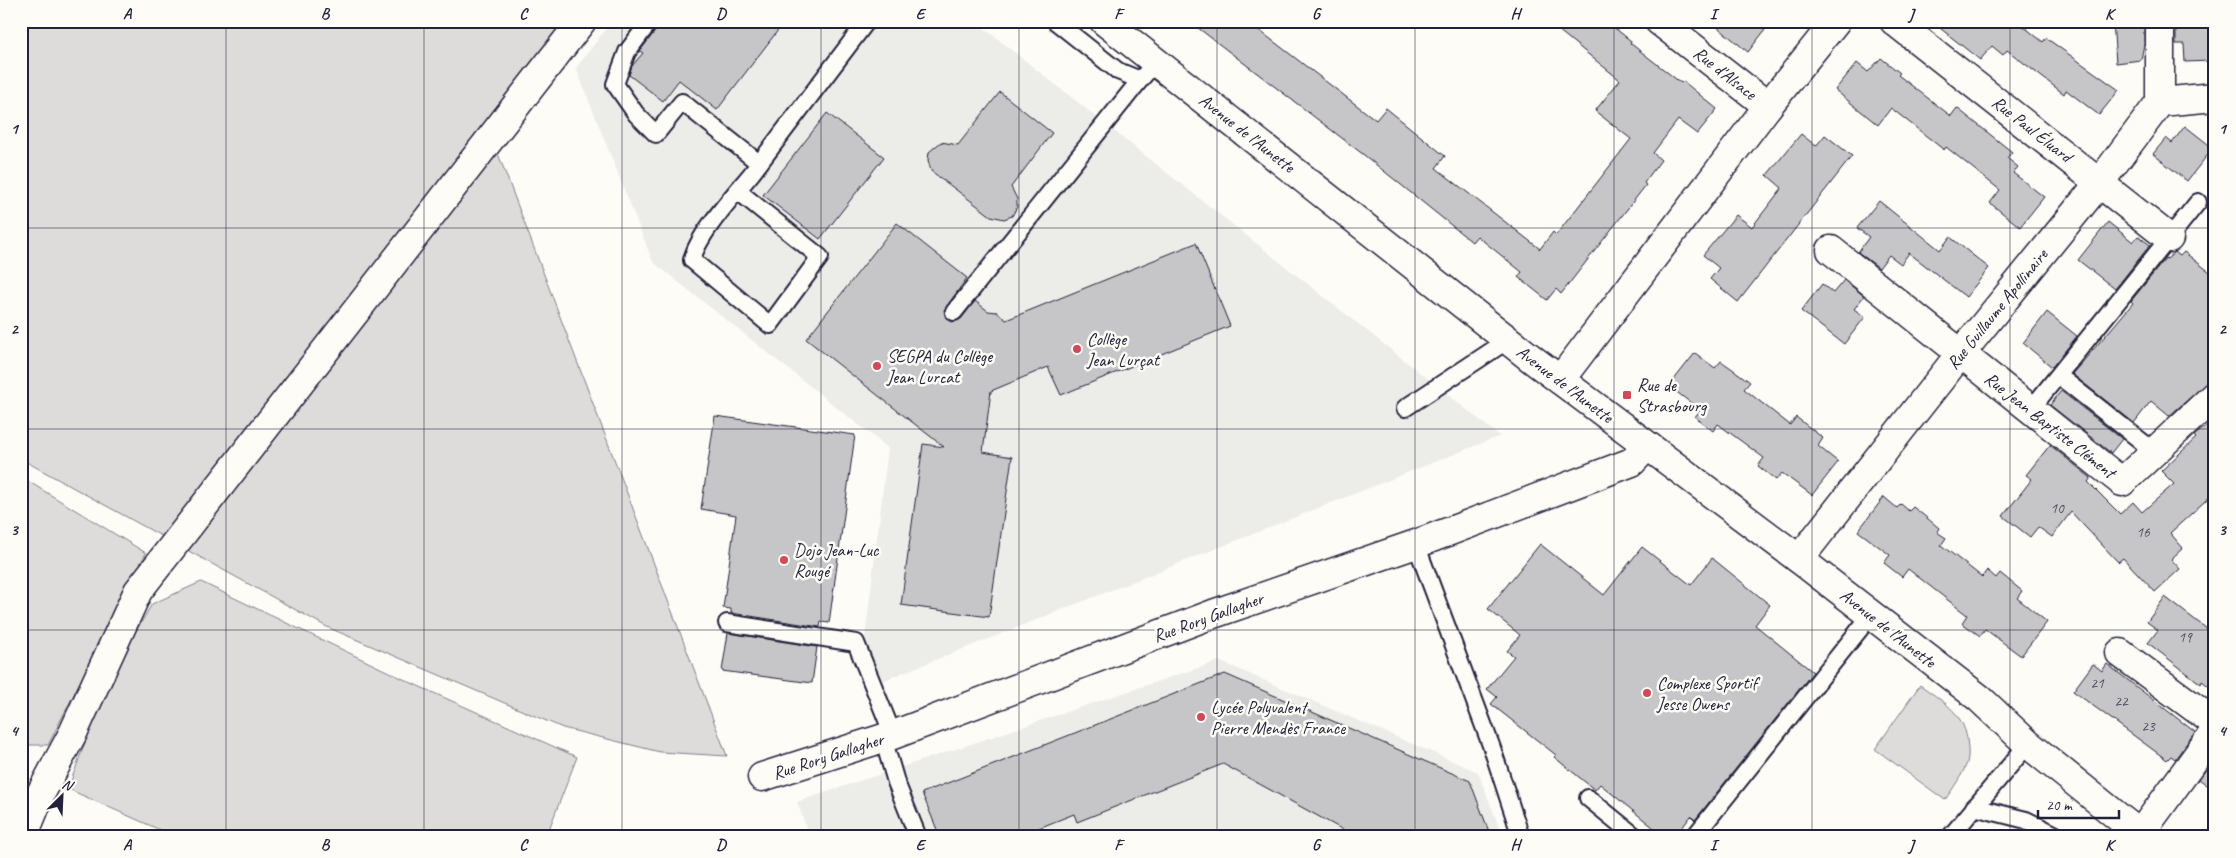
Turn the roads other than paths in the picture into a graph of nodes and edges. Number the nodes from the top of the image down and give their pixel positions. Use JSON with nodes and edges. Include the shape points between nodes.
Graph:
{"nodes":[{"id":1,"x":582,"y":21,"type":"edge"},
{"id":2,"x":650,"y":21,"type":"edge"},
{"id":3,"x":867,"y":21,"type":"edge"},
{"id":4,"x":1055,"y":21,"type":"edge"},
{"id":5,"x":1104,"y":21,"type":"edge"},
{"id":6,"x":1659,"y":21,"type":"edge"},
{"id":7,"x":1836,"y":21,"type":"edge"},
{"id":8,"x":1894,"y":21,"type":"edge"},
{"id":9,"x":2160,"y":21,"type":"edge"},
{"id":10,"x":1147,"y":71,"type":"junction"},
{"id":11,"x":2215,"y":97,"type":"edge"},
{"id":12,"x":2160,"y":102,"type":"junction"},
{"id":13,"x":1768,"y":106,"type":"junction"},
{"id":14,"x":759,"y":163,"type":"junction"},
{"id":15,"x":2100,"y":182,"type":"junction"},
{"id":16,"x":738,"y":191,"type":"junction"},
{"id":17,"x":2198,"y":202,"type":"dead end"},
{"id":18,"x":2169,"y":238,"type":"junction"},
{"id":19,"x":1831,"y":250,"type":"dead end"},
{"id":20,"x":954,"y":312,"type":"dead end"},
{"id":21,"x":1508,"y":340,"type":"junction"},
{"id":22,"x":1960,"y":354,"type":"junction"},
{"id":23,"x":2059,"y":376,"type":"junction"},
{"id":24,"x":1560,"y":380,"type":"junction"},
{"id":25,"x":2215,"y":395,"type":"edge"},
{"id":26,"x":1405,"y":408,"type":"dead end"},
{"id":27,"x":2030,"y":410,"type":"junction"},
{"id":28,"x":1647,"y":446,"type":"junction"},
{"id":29,"x":2154,"y":452,"type":"junction"},
{"id":30,"x":1416,"y":544,"type":"junction"},
{"id":31,"x":1799,"y":559,"type":"junction"},
{"id":32,"x":1871,"y":615,"type":"junction"},
{"id":33,"x":727,"y":623,"type":"dead end"},
{"id":34,"x":2120,"y":653,"type":"dead end"},
{"id":35,"x":2215,"y":723,"type":"edge"},
{"id":36,"x":2215,"y":730,"type":"edge"},
{"id":37,"x":888,"y":736,"type":"junction"},
{"id":38,"x":2028,"y":744,"type":"junction"},
{"id":39,"x":762,"y":777,"type":"dead end"},
{"id":40,"x":1588,"y":798,"type":"dead end"},
{"id":41,"x":1974,"y":807,"type":"junction"},
{"id":42,"x":2142,"y":835,"type":"edge"},
{"id":43,"x":23,"y":837,"type":"edge"},
{"id":44,"x":918,"y":837,"type":"edge"},
{"id":45,"x":1521,"y":837,"type":"edge"},
{"id":46,"x":1636,"y":837,"type":"edge"},
{"id":47,"x":1694,"y":837,"type":"edge"},
{"id":48,"x":1950,"y":837,"type":"edge"},
{"id":49,"x":2060,"y":837,"type":"edge"}],
"edges":[{"from":1,"to":43,"type":"street","via":[[138,591]]},
{"from":2,"to":14,"type":"lane","via":[[627,52],[615,84],[636,114],[656,134],[682,102]]},
{"from":3,"to":14,"type":"lane"},
{"from":4,"to":10,"type":"lane","via":[[1118,72]]},
{"from":5,"to":10,"type":"street","name":"Avenue de l'Aunette"},
{"from":6,"to":13,"type":"street","name":"Rue d'Alsace"},
{"from":7,"to":13,"type":"street"},
{"from":8,"to":15,"type":"street","name":"Rue Paul Éluard"},
{"from":9,"to":12,"type":"street"},
{"from":10,"to":20,"type":"lane"},
{"from":10,"to":21,"type":"street","name":"Avenue de l'Aunette"},
{"from":11,"to":12,"type":"street"},
{"from":12,"to":15,"type":"street","name":"Rue Guillaume Apollinaire"},
{"from":13,"to":24,"type":"street"},
{"from":14,"to":16,"type":"lane"},
{"from":15,"to":18,"type":"street","name":"Rue Paul Éluard"},
{"from":15,"to":22,"type":"street","name":"Rue Guillaume Apollinaire"},
{"from":16,"to":16,"type":"lane","via":[[695,248],[692,260],[770,325],[820,257]]},
{"from":17,"to":18,"type":"lane"},
{"from":18,"to":23,"type":"lane"},
{"from":19,"to":22,"type":"street","name":"Rue Jean Baptiste Clément"},
{"from":21,"to":24,"type":"street","name":"Avenue de l'Aunette"},
{"from":21,"to":26,"type":"lane"},
{"from":22,"to":27,"type":"street","name":"Rue Jean Baptiste Clément"},
{"from":22,"to":31,"type":"street","name":"Rue Guillaume Apollinaire"},
{"from":23,"to":27,"type":"lane"},
{"from":23,"to":29,"type":"lane"},
{"from":24,"to":28,"type":"street","name":"Avenue de l'Aunette"},
{"from":25,"to":29,"type":"street","name":"Rue Jean Baptiste Clément"},
{"from":27,"to":29,"type":"street","name":"Rue Jean Baptiste Clément","via":[[2122,482]]},
{"from":28,"to":30,"type":"street","name":"Rue Rory Gallagher","via":[[1632,462]]},
{"from":28,"to":31,"type":"street","name":"Avenue de l'Aunette"},
{"from":30,"to":37,"type":"street","name":"Rue Rory Gallagher","via":[[1213,614]]},
{"from":30,"to":45,"type":"lane","via":[[1492,748]]},
{"from":31,"to":32,"type":"street","name":"Avenue de l'Aunette"},
{"from":32,"to":38,"type":"street","name":"Avenue de l'Aunette","via":[[1978,698]]},
{"from":32,"to":47,"type":"lane"},
{"from":33,"to":37,"type":"lane","via":[[856,643]]},
{"from":34,"to":35,"type":"street"},
{"from":36,"to":42,"type":"street"},
{"from":37,"to":39,"type":"street","name":"Rue Rory Gallagher"},
{"from":37,"to":44,"type":"lane","via":[[896,782]]},
{"from":38,"to":41,"type":"lane"},
{"from":38,"to":42,"type":"street","name":"Avenue de l'Aunette"},
{"from":40,"to":46,"type":"lane"},
{"from":41,"to":48,"type":"lane"},
{"from":41,"to":49,"type":"lane","via":[[2026,820]]}]}
